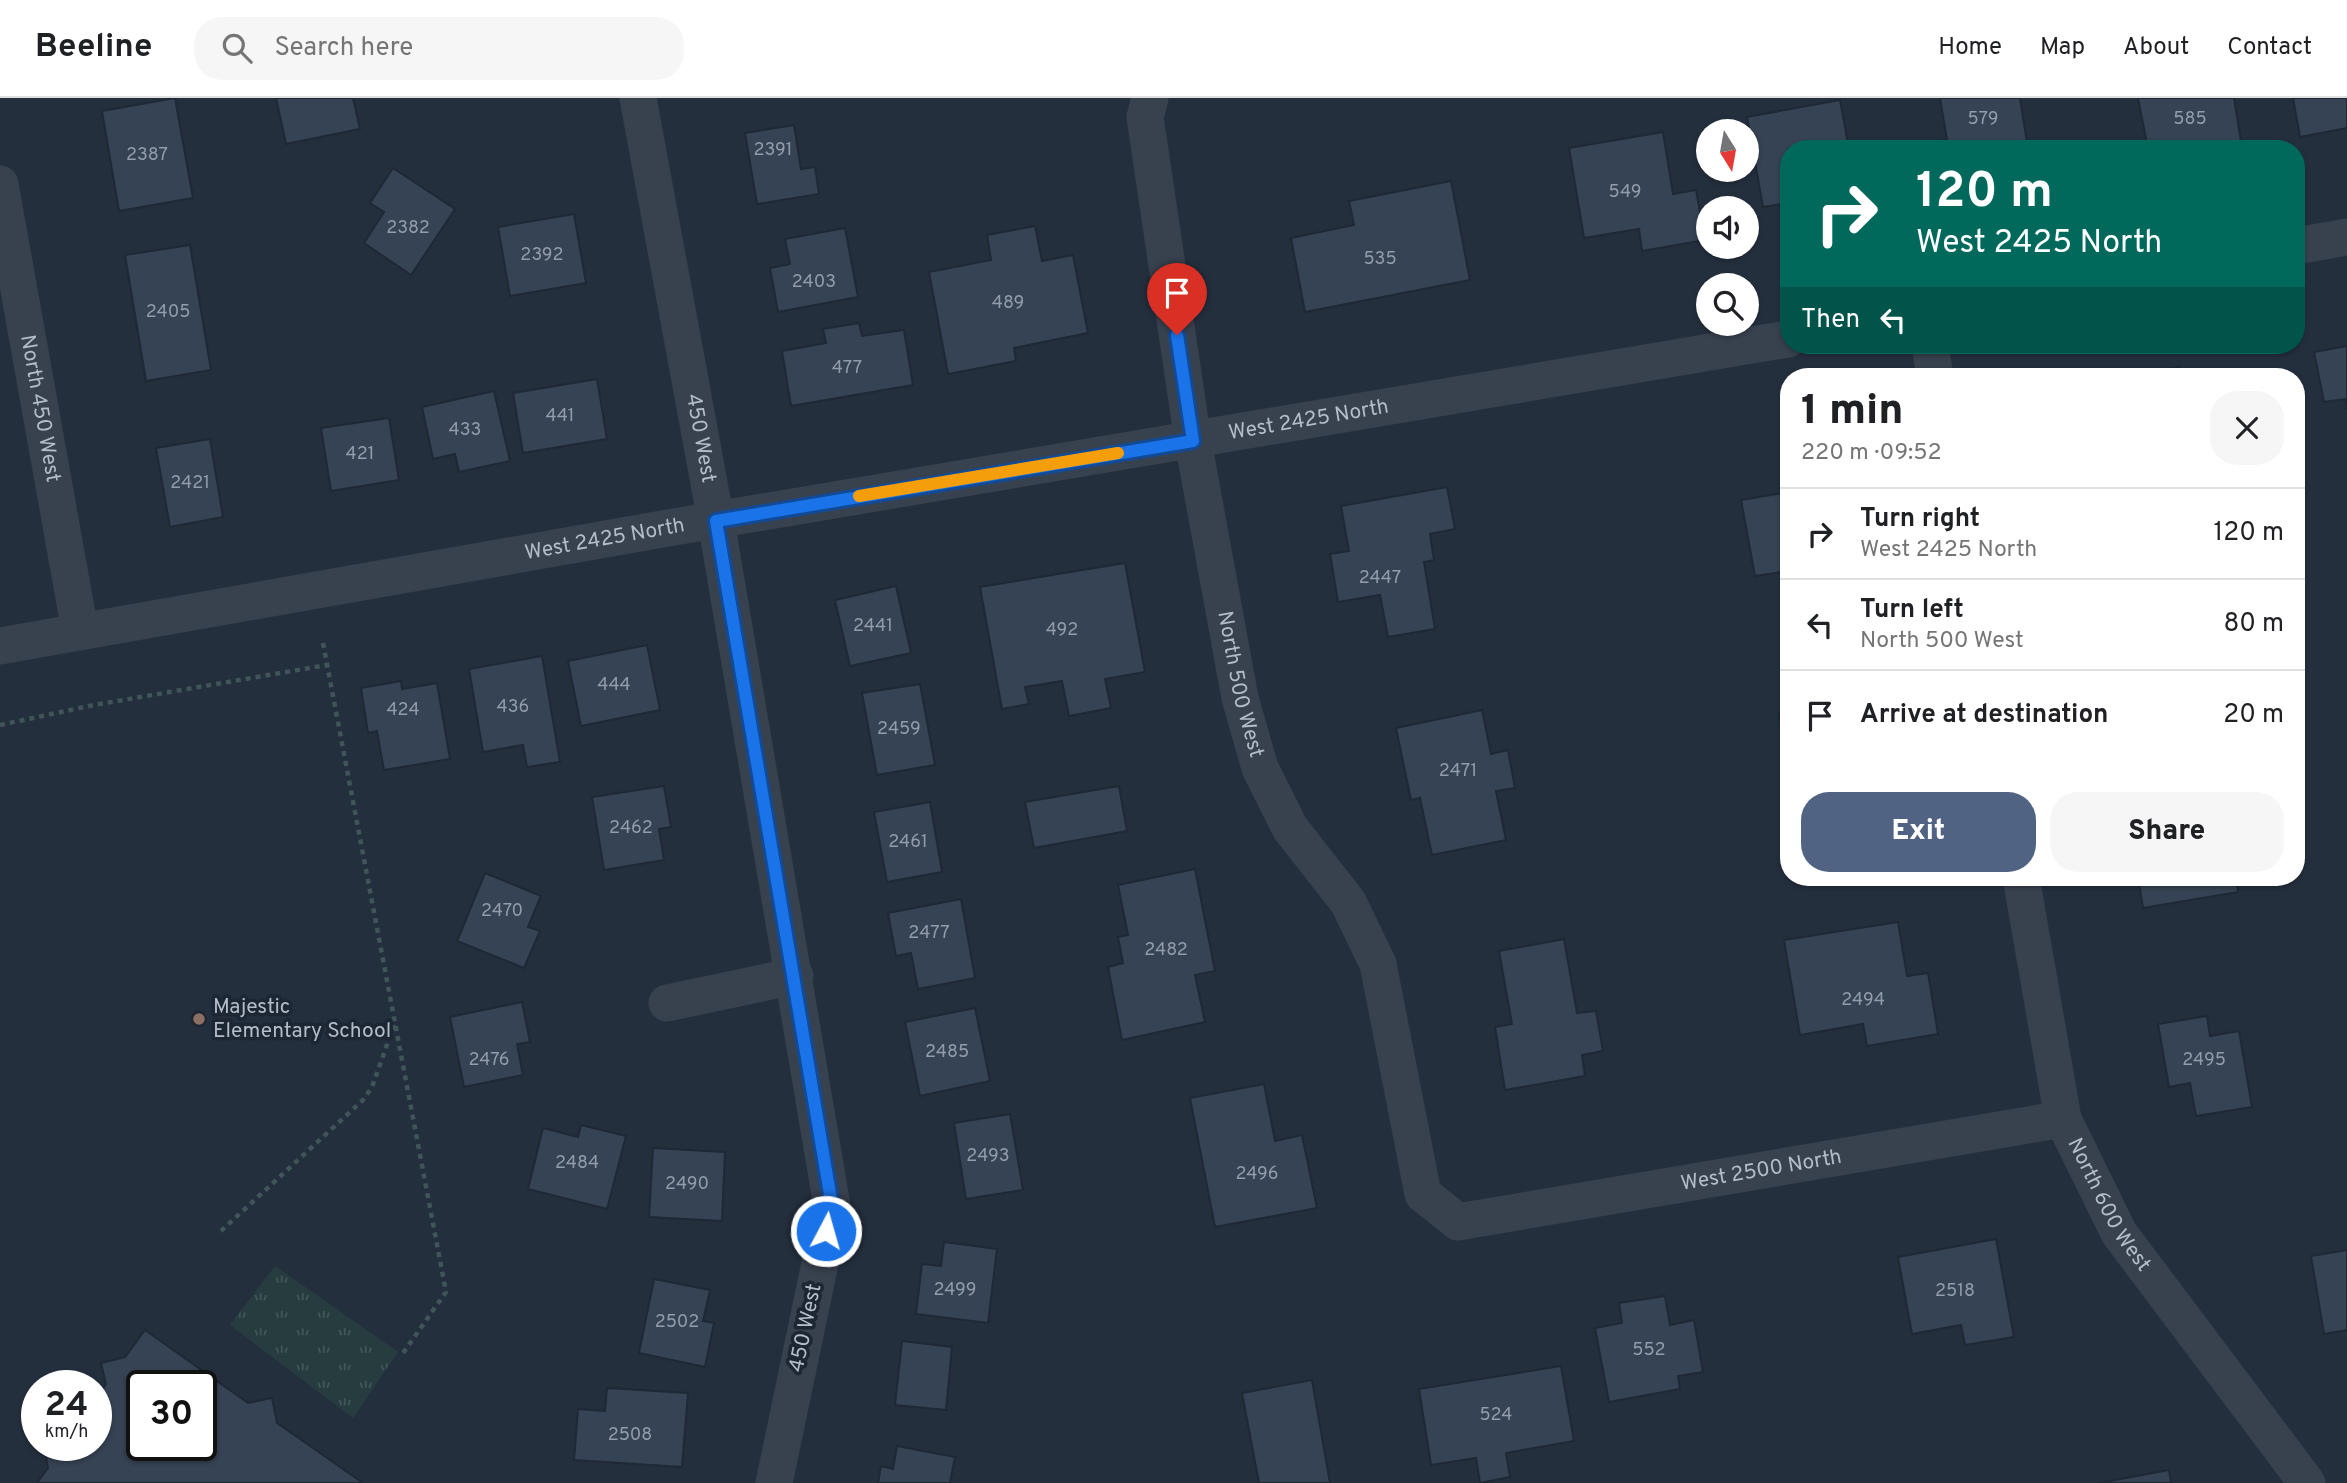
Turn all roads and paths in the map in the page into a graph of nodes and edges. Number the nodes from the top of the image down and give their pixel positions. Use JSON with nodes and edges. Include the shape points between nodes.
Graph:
{"nodes":[{"id":1,"x":638,"y":98,"type":"edge"},
{"id":2,"x":1150,"y":98,"type":"edge"},
{"id":3,"x":0,"y":184,"type":"edge"},
{"id":4,"x":2347,"y":237,"type":"edge"},
{"id":5,"x":2305,"y":244,"type":"edge"},
{"id":6,"x":1780,"y":340,"type":"edge"},
{"id":7,"x":1193,"y":441,"type":"junction"},
{"id":8,"x":716,"y":521,"type":"junction"},
{"id":9,"x":80,"y":631,"type":"junction"},
{"id":10,"x":323,"y":643,"type":"dead end"},
{"id":11,"x":0,"y":646,"type":"edge"},
{"id":12,"x":327,"y":665,"type":"junction"},
{"id":13,"x":0,"y":725,"type":"edge"},
{"id":14,"x":2023,"y":886,"type":"edge"},
{"id":15,"x":795,"y":976,"type":"junction"},
{"id":16,"x":667,"y":1003,"type":"dead end"},
{"id":17,"x":395,"y":1023,"type":"junction"},
{"id":18,"x":2063,"y":1119,"type":"junction"},
{"id":19,"x":1458,"y":1222,"type":"joint"},
{"id":20,"x":221,"y":1231,"type":"dead end"},
{"id":21,"x":401,"y":1356,"type":"dead end"},
{"id":22,"x":774,"y":1483,"type":"edge"},
{"id":23,"x":2307,"y":1483,"type":"edge"}],
"edges":[{"from":1,"to":8,"type":"street","name":"450 West"},
{"from":2,"to":7,"type":"street","name":"North 500 West","via":[[1144,117]]},
{"from":3,"to":9,"type":"street","name":"North 450 West"},
{"from":4,"to":5,"type":"street"},
{"from":6,"to":7,"type":"street","name":"West 2425 North"},
{"from":7,"to":8,"type":"street","name":"West 2425 North"},
{"from":7,"to":19,"type":"street","name":"North 500 West","via":[[1240,698],[1260,768],[1290,828],[1348,902],[1378,964],[1423,1194]]},
{"from":8,"to":9,"type":"street","name":"West 2425 North"},
{"from":8,"to":15,"type":"street","name":"450 West"},
{"from":9,"to":11,"type":"street","name":"West 2425 North"},
{"from":10,"to":12,"type":"path"},
{"from":12,"to":13,"type":"path"},
{"from":12,"to":17,"type":"path"},
{"from":14,"to":18,"type":"street","name":"North 600 West"},
{"from":15,"to":16,"type":"street"},
{"from":15,"to":22,"type":"street","name":"450 West","via":[[832,1206]]},
{"from":17,"to":20,"type":"path","via":[[363,1100]]},
{"from":17,"to":21,"type":"path","via":[[446,1292]]},
{"from":18,"to":19,"type":"street","name":"West 2500 North"},
{"from":18,"to":23,"type":"street","name":"North 600 West","via":[[2119,1233]]}]}
